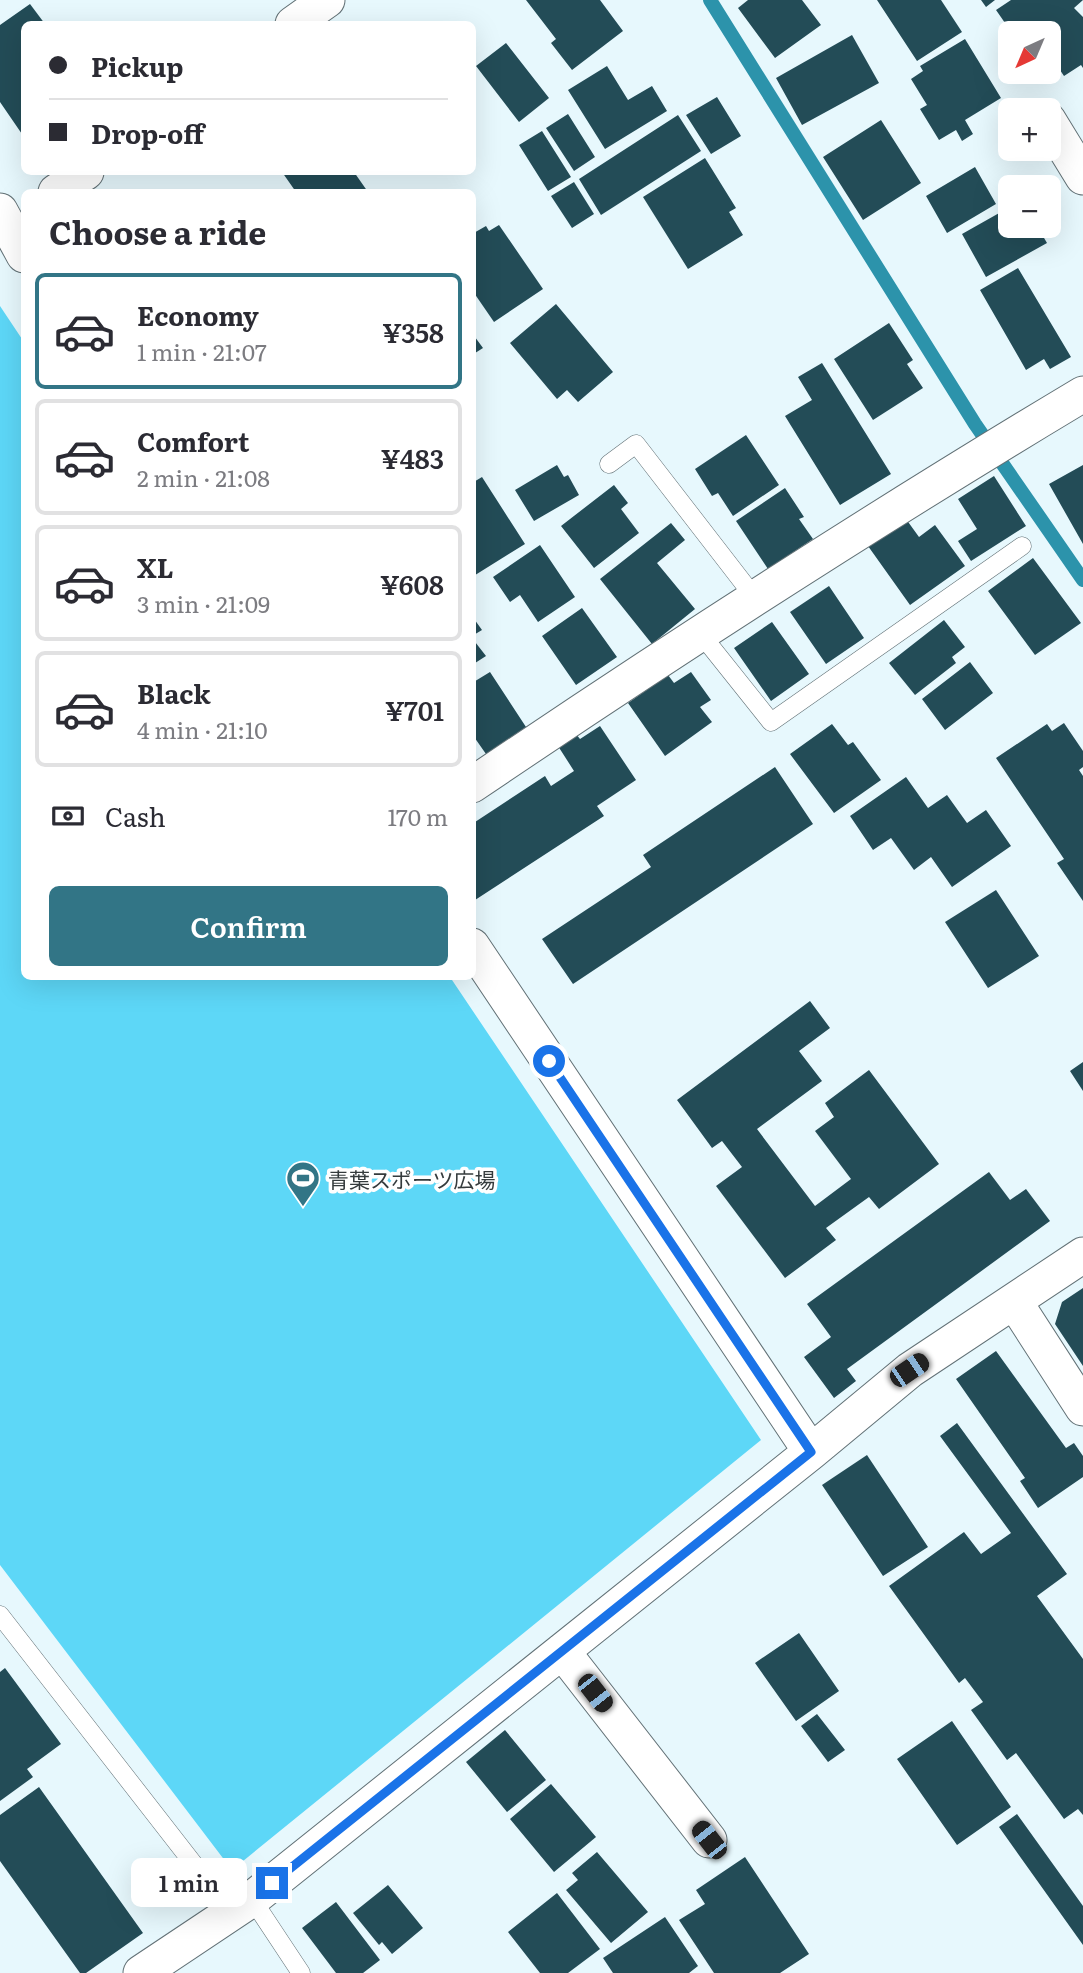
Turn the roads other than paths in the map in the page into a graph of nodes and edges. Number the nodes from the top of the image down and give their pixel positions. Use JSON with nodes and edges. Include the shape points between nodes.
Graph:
{"nodes":[{"id":1,"x":327,"y":0,"type":"edge"},
{"id":2,"x":297,"y":21,"type":"edge"},
{"id":3,"x":1061,"y":141,"type":"edge"},
{"id":4,"x":82,"y":175,"type":"edge"},
{"id":5,"x":1083,"y":177,"type":"edge"},
{"id":6,"x":61,"y":189,"type":"edge"},
{"id":7,"x":1083,"y":394,"type":"edge"},
{"id":8,"x":609,"y":464,"type":"dead end"},
{"id":9,"x":1022,"y":546,"type":"dead end"},
{"id":10,"x":755,"y":598,"type":"junction"},
{"id":11,"x":700,"y":633,"type":"junction"},
{"id":12,"x":476,"y":782,"type":"edge"},
{"id":13,"x":476,"y":952,"type":"edge"},
{"id":14,"x":1083,"y":1255,"type":"edge"},
{"id":15,"x":1014,"y":1301,"type":"junction"},
{"id":16,"x":1083,"y":1408,"type":"edge"},
{"id":17,"x":811,"y":1452,"type":"junction"},
{"id":18,"x":0,"y":1615,"type":"edge"},
{"id":19,"x":562,"y":1651,"type":"junction"},
{"id":20,"x":709,"y":1840,"type":"dead end"},
{"id":21,"x":242,"y":1906,"type":"junction"},
{"id":22,"x":141,"y":1973,"type":"edge"},
{"id":23,"x":301,"y":1973,"type":"edge"}],
"edges":[{"from":1,"to":2,"type":"street"},
{"from":3,"to":5,"type":"street"},
{"from":4,"to":6,"type":"street"},
{"from":7,"to":10,"type":"street"},
{"from":8,"to":10,"type":"lane","via":[[636,444]]},
{"from":9,"to":11,"type":"lane","via":[[771,722]]},
{"from":10,"to":11,"type":"street"},
{"from":11,"to":12,"type":"street"},
{"from":13,"to":17,"type":"street"},
{"from":14,"to":15,"type":"street"},
{"from":15,"to":16,"type":"street"},
{"from":15,"to":17,"type":"street","via":[[909,1370]]},
{"from":17,"to":19,"type":"street"},
{"from":18,"to":21,"type":"lane"},
{"from":19,"to":20,"type":"street"},
{"from":19,"to":21,"type":"street"},
{"from":21,"to":22,"type":"street"},
{"from":21,"to":23,"type":"lane"}]}
